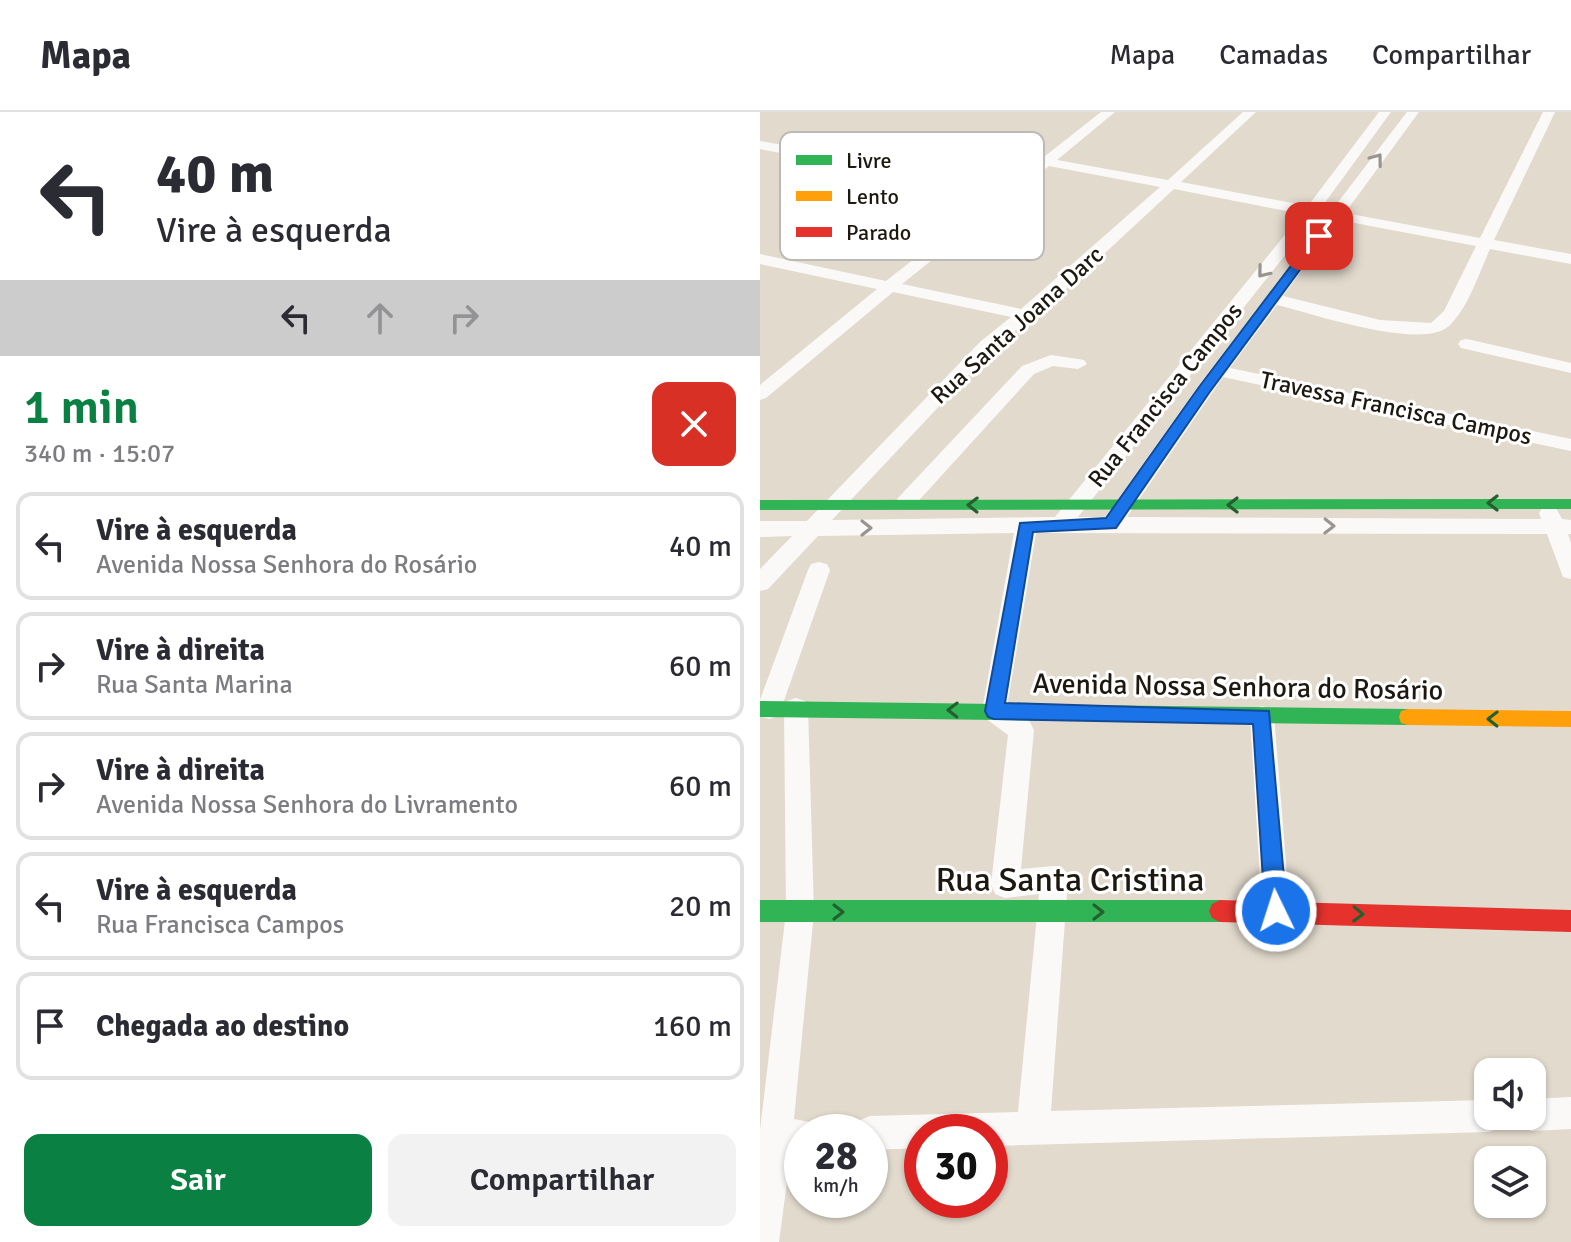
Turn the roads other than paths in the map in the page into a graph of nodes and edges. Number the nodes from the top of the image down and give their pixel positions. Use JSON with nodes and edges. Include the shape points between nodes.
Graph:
{"nodes":[{"id":1,"x":1079,"y":112,"type":"edge"},
{"id":2,"x":1250,"y":112,"type":"edge"},
{"id":3,"x":1385,"y":112,"type":"edge"},
{"id":4,"x":1413,"y":112,"type":"edge"},
{"id":5,"x":1549,"y":112,"type":"edge"},
{"id":6,"x":1106,"y":114,"type":"edge"},
{"id":7,"x":760,"y":145,"type":"edge"},
{"id":8,"x":780,"y":149,"type":"edge"},
{"id":9,"x":1052,"y":158,"type":"junction"},
{"id":10,"x":1044,"y":164,"type":"edge"},
{"id":11,"x":1176,"y":182,"type":"junction"},
{"id":12,"x":1315,"y":207,"type":"junction"},
{"id":13,"x":1338,"y":211,"type":"junction"},
{"id":14,"x":1486,"y":237,"type":"junction"},
{"id":15,"x":1571,"y":247,"type":"edge"},
{"id":16,"x":760,"y":259,"type":"edge"},
{"id":17,"x":1571,"y":259,"type":"edge"},
{"id":18,"x":923,"y":260,"type":"edge"},
{"id":19,"x":891,"y":285,"type":"junction"},
{"id":20,"x":1274,"y":299,"type":"junction"},
{"id":21,"x":1025,"y":315,"type":"junction"},
{"id":22,"x":1467,"y":344,"type":"dead end"},
{"id":23,"x":1078,"y":364,"type":"dead end"},
{"id":24,"x":1571,"y":368,"type":"edge"},
{"id":25,"x":1220,"y":371,"type":"junction"},
{"id":26,"x":760,"y":394,"type":"edge"},
{"id":27,"x":1571,"y":445,"type":"edge"},
{"id":28,"x":905,"y":503,"type":"junction"},
{"id":29,"x":1546,"y":503,"type":"junction"},
{"id":30,"x":833,"y":504,"type":"junction"},
{"id":31,"x":1571,"y":504,"type":"edge"},
{"id":32,"x":760,"y":505,"type":"edge"},
{"id":33,"x":1124,"y":505,"type":"junction"},
{"id":34,"x":1075,"y":507,"type":"junction"},
{"id":35,"x":1111,"y":524,"type":"junction"},
{"id":36,"x":1061,"y":525,"type":"junction"},
{"id":37,"x":1026,"y":527,"type":"junction"},
{"id":38,"x":812,"y":528,"type":"junction"},
{"id":39,"x":1563,"y":528,"type":"edge"},
{"id":40,"x":760,"y":529,"type":"edge"},
{"id":41,"x":819,"y":570,"type":"dead end"},
{"id":42,"x":1571,"y":571,"type":"edge"},
{"id":43,"x":760,"y":583,"type":"edge"},
{"id":44,"x":775,"y":709,"type":"edge"},
{"id":45,"x":994,"y":711,"type":"junction"},
{"id":46,"x":1262,"y":716,"type":"junction"},
{"id":47,"x":1571,"y":719,"type":"edge"},
{"id":48,"x":760,"y":911,"type":"edge"},
{"id":49,"x":1276,"y":911,"type":"junction"},
{"id":50,"x":800,"y":912,"type":"junction"},
{"id":51,"x":1052,"y":912,"type":"junction"},
{"id":52,"x":1571,"y":921,"type":"edge"},
{"id":53,"x":1571,"y":1113,"type":"edge"},
{"id":54,"x":790,"y":1114,"type":"edge"},
{"id":55,"x":1546,"y":1114,"type":"edge"},
{"id":56,"x":1474,"y":1116,"type":"edge"},
{"id":57,"x":1033,"y":1128,"type":"junction"},
{"id":58,"x":888,"y":1132,"type":"edge"},
{"id":59,"x":784,"y":1154,"type":"edge"},
{"id":60,"x":761,"y":1242,"type":"edge"}],
"edges":[{"from":1,"to":6,"type":"street"},
{"from":2,"to":11,"type":"street","name":"Rua Santa Joana Darc"},
{"from":3,"to":12,"type":"street","name":"Rua Francisca Campos"},
{"from":13,"to":4,"type":"street","name":"Rua Francisca Campos","one_way":true},
{"from":5,"to":14,"type":"street"},
{"from":6,"to":9,"type":"street"},
{"from":7,"to":8,"type":"street"},
{"from":9,"to":10,"type":"street"},
{"from":9,"to":11,"type":"street"},
{"from":11,"to":12,"type":"street"},
{"from":11,"to":21,"type":"street","name":"Rua Santa Joana Darc"},
{"from":12,"to":13,"type":"street"},
{"from":12,"to":34,"type":"street","name":"Rua Francisca Campos","one_way":true},
{"from":13,"to":14,"type":"street"},
{"from":13,"to":20,"type":"street","name":"Rua Francisca Campos"},
{"from":14,"to":15,"type":"street"},
{"from":14,"to":17,"type":"street"},
{"from":14,"to":20,"type":"street","via":[[1452,311],[1438,326],[1414,329]]},
{"from":16,"to":19,"type":"street"},
{"from":18,"to":19,"type":"street"},
{"from":19,"to":21,"type":"street"},
{"from":19,"to":26,"type":"street"},
{"from":20,"to":25,"type":"street","name":"Rua Francisca Campos"},
{"from":21,"to":30,"type":"street","name":"Rua Santa Joana Darc","via":[[946,385]]},
{"from":22,"to":24,"type":"street"},
{"from":23,"to":28,"type":"street","via":[[1051,360],[1028,370]]},
{"from":25,"to":27,"type":"street","name":"Travessa Francisca Campos"},
{"from":25,"to":33,"type":"street","name":"Rua Francisca Campos"},
{"from":28,"to":30,"type":"main road"},
{"from":34,"to":28,"type":"main road","one_way":true},
{"from":29,"to":31,"type":"main road"},
{"from":29,"to":33,"type":"main road","one_way":true},
{"from":29,"to":39,"type":"street"},
{"from":30,"to":32,"type":"main road"},
{"from":30,"to":38,"type":"street","name":"Rua Santa Joana Darc"},
{"from":33,"to":34,"type":"main road"},
{"from":33,"to":35,"type":"street","name":"Rua Francisca Campos"},
{"from":34,"to":36,"type":"street","name":"Rua Francisca Campos"},
{"from":35,"to":36,"type":"street"},
{"from":35,"to":39,"type":"street","one_way":true},
{"from":36,"to":37,"type":"street"},
{"from":38,"to":37,"type":"street","one_way":true},
{"from":37,"to":45,"type":"street"},
{"from":38,"to":40,"type":"street"},
{"from":38,"to":43,"type":"street","name":"Rua Santa Joana Darc"},
{"from":39,"to":42,"type":"street"},
{"from":41,"to":44,"type":"street"},
{"from":45,"to":44,"type":"main road","name":"Avenida Nossa Senhora do Rosário","one_way":true},
{"from":44,"to":50,"type":"street"},
{"from":45,"to":46,"type":"main road","name":"Avenida Nossa Senhora do Rosário"},
{"from":45,"to":51,"type":"street","via":[[1021,730],[1005,884],[1054,879]]},
{"from":47,"to":46,"type":"main road","name":"Avenida Nossa Senhora do Rosário","one_way":true},
{"from":46,"to":49,"type":"street"},
{"from":48,"to":50,"type":"main road","name":"Rua Santa Cristina"},
{"from":51,"to":49,"type":"main road","name":"Rua Santa Cristina","one_way":true},
{"from":49,"to":52,"type":"main road","name":"Rua Santa Cristina","one_way":true},
{"from":50,"to":51,"type":"main road","name":"Rua Santa Cristina","one_way":true},
{"from":50,"to":54,"type":"street"},
{"from":51,"to":57,"type":"street"},
{"from":53,"to":55,"type":"street"},
{"from":56,"to":57,"type":"street"},
{"from":57,"to":58,"type":"street"},
{"from":59,"to":60,"type":"street"}]}
